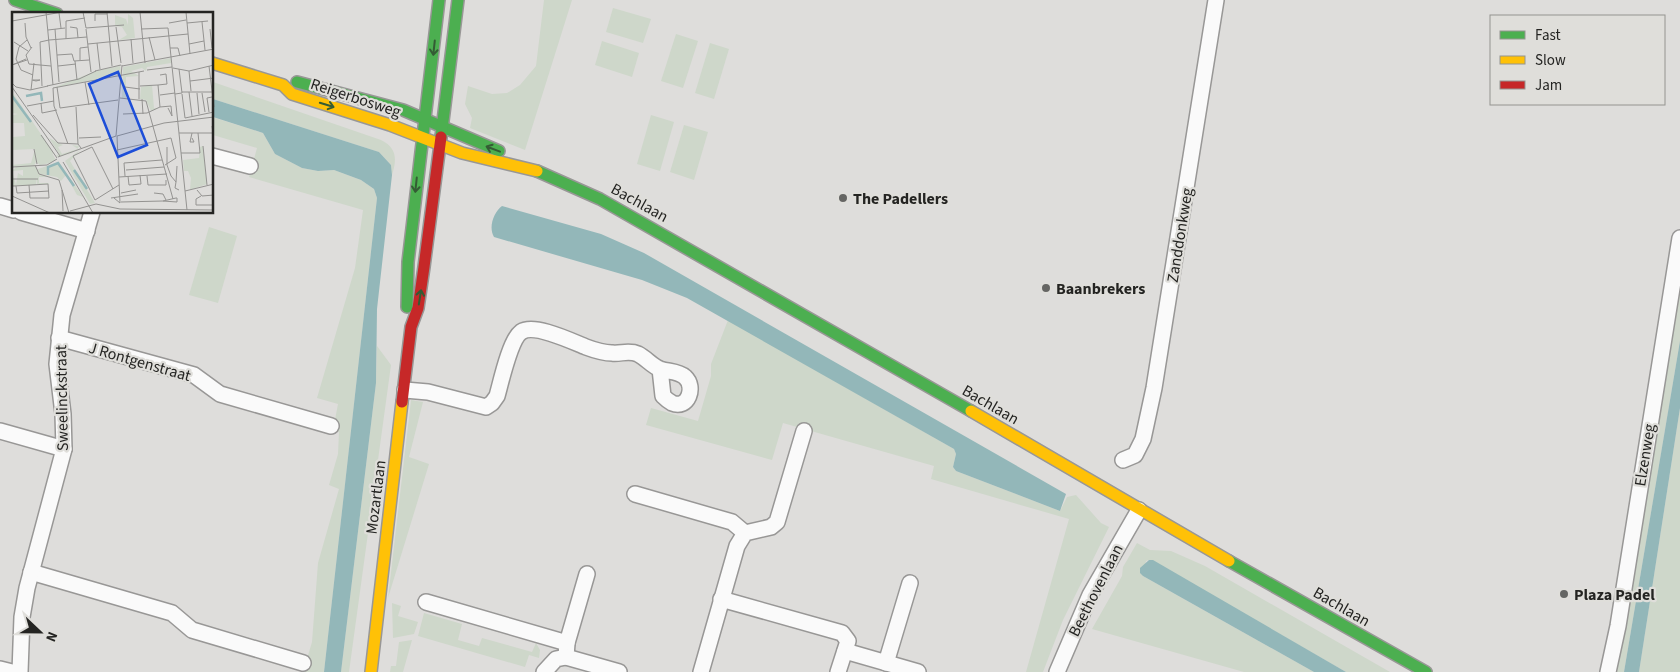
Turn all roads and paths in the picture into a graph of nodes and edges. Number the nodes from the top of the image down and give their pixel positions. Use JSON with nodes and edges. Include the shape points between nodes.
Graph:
{"nodes":[{"id":1,"x":15,"y":0,"type":"edge"},
{"id":2,"x":439,"y":0,"type":"edge"},
{"id":3,"x":458,"y":0,"type":"edge"},
{"id":4,"x":1216,"y":0,"type":"edge"},
{"id":5,"x":52,"y":12,"type":"edge"},
{"id":6,"x":214,"y":64,"type":"edge"},
{"id":7,"x":283,"y":85,"type":"junction"},
{"id":8,"x":425,"y":118,"type":"junction"},
{"id":9,"x":442,"y":126,"type":"junction"},
{"id":10,"x":422,"y":137,"type":"junction"},
{"id":11,"x":440,"y":145,"type":"junction"},
{"id":12,"x":214,"y":157,"type":"edge"},
{"id":13,"x":250,"y":166,"type":"dead end"},
{"id":14,"x":537,"y":170,"type":"junction"},
{"id":15,"x":28,"y":214,"type":"edge"},
{"id":16,"x":91,"y":214,"type":"edge"},
{"id":17,"x":87,"y":231,"type":"junction"},
{"id":18,"x":1680,"y":238,"type":"edge"},
{"id":19,"x":411,"y":326,"type":"junction"},
{"id":20,"x":59,"y":338,"type":"junction"},
{"id":21,"x":660,"y":369,"type":"dead end"},
{"id":22,"x":405,"y":390,"type":"junction"},
{"id":23,"x":331,"y":426,"type":"dead end"},
{"id":24,"x":0,"y":431,"type":"edge"},
{"id":25,"x":804,"y":431,"type":"dead end"},
{"id":26,"x":64,"y":449,"type":"junction"},
{"id":27,"x":1123,"y":460,"type":"dead end"},
{"id":28,"x":635,"y":494,"type":"dead end"},
{"id":29,"x":1139,"y":510,"type":"junction"},
{"id":30,"x":745,"y":533,"type":"junction"},
{"id":31,"x":31,"y":572,"type":"junction"},
{"id":32,"x":587,"y":574,"type":"dead end"},
{"id":33,"x":910,"y":583,"type":"dead end"},
{"id":34,"x":721,"y":598,"type":"junction"},
{"id":35,"x":426,"y":602,"type":"dead end"},
{"id":36,"x":846,"y":646,"type":"junction"},
{"id":37,"x":566,"y":650,"type":"junction"},
{"id":38,"x":303,"y":663,"type":"dead end"},
{"id":39,"x":886,"y":663,"type":"junction"},
{"id":40,"x":0,"y":669,"type":"edge"},
{"id":41,"x":12,"y":672,"type":"edge"},
{"id":42,"x":20,"y":672,"type":"edge"},
{"id":43,"x":371,"y":672,"type":"edge"},
{"id":44,"x":544,"y":672,"type":"edge"},
{"id":45,"x":619,"y":672,"type":"edge"},
{"id":46,"x":700,"y":672,"type":"edge"},
{"id":47,"x":838,"y":672,"type":"edge"},
{"id":48,"x":918,"y":672,"type":"edge"},
{"id":49,"x":1057,"y":672,"type":"edge"},
{"id":50,"x":1426,"y":672,"type":"edge"},
{"id":51,"x":1608,"y":672,"type":"edge"}],
"edges":[{"from":1,"to":5,"type":"main road"},
{"from":2,"to":8,"type":"main road","name":"Mozartlaan","one_way":true},
{"from":3,"to":9,"type":"main road","name":"Mozartlaan"},
{"from":4,"to":27,"type":"street","name":"Zanddonkweg","via":[[1144,439],[1135,455]]},
{"from":6,"to":7,"type":"main road","name":"Reigerbosweg"},
{"from":7,"to":8,"type":"main road","name":"Reigerbosweg","via":[[294,81]]},
{"from":7,"to":10,"type":"main road","name":"Reigerbosweg","one_way":true,"via":[[292,94]]},
{"from":8,"to":9,"type":"main road","name":"Reigerbosweg"},
{"from":8,"to":10,"type":"main road","name":"Mozartlaan"},
{"from":9,"to":11,"type":"main road","name":"Mozartlaan"},
{"from":14,"to":9,"type":"main road","name":"Bachlaan","one_way":true,"via":[[521,159]]},
{"from":10,"to":11,"type":"main road","name":"Reigerbosweg"},
{"from":10,"to":19,"type":"main road","name":"Mozartlaan","one_way":true,"via":[[408,262],[406,308]]},
{"from":11,"to":14,"type":"main road","name":"Bachlaan"},
{"from":19,"to":11,"type":"main road","name":"Mozartlaan","one_way":true,"via":[[418,308]]},
{"from":12,"to":13,"type":"street"},
{"from":14,"to":29,"type":"main road","name":"Bachlaan","via":[[572,184],[624,212]]},
{"from":15,"to":17,"type":"street"},
{"from":16,"to":17,"type":"street","name":"Sweelinckstraat"},
{"from":17,"to":20,"type":"street","name":"Sweelinckstraat","via":[[62,316]]},
{"from":18,"to":51,"type":"street","name":"Elzenweg"},
{"from":19,"to":22,"type":"main road","name":"Mozartlaan"},
{"from":20,"to":23,"type":"street","name":"J Rontgenstraat","via":[[194,375],[220,394]]},
{"from":20,"to":26,"type":"street","name":"Sweelinckstraat","via":[[57,364]]},
{"from":21,"to":22,"type":"street","via":[[638,354],[599,352],[529,329],[520,332],[514,342],[497,396],[486,407],[428,392]]},
{"from":22,"to":43,"type":"main road","name":"Mozartlaan"},
{"from":24,"to":26,"type":"street"},
{"from":25,"to":30,"type":"street","via":[[777,522],[771,527]]},
{"from":26,"to":31,"type":"street","name":"Sweelinckstraat"},
{"from":28,"to":30,"type":"street","via":[[732,522]]},
{"from":29,"to":49,"type":"street","name":"Beethovenlaan","via":[[1090,595]]},
{"from":29,"to":50,"type":"main road","name":"Bachlaan"},
{"from":30,"to":34,"type":"street","via":[[736,546]]},
{"from":31,"to":38,"type":"street","via":[[172,613],[192,630]]},
{"from":31,"to":42,"type":"street","name":"Sweelinckstraat","via":[[22,616]]},
{"from":32,"to":37,"type":"street"},
{"from":33,"to":39,"type":"street"},
{"from":34,"to":36,"type":"street","via":[[842,633]]},
{"from":34,"to":46,"type":"street"},
{"from":35,"to":37,"type":"street"},
{"from":36,"to":39,"type":"street"},
{"from":36,"to":47,"type":"street"},
{"from":37,"to":44,"type":"street"},
{"from":37,"to":45,"type":"street"},
{"from":39,"to":48,"type":"street"},
{"from":40,"to":41,"type":"street"}]}
